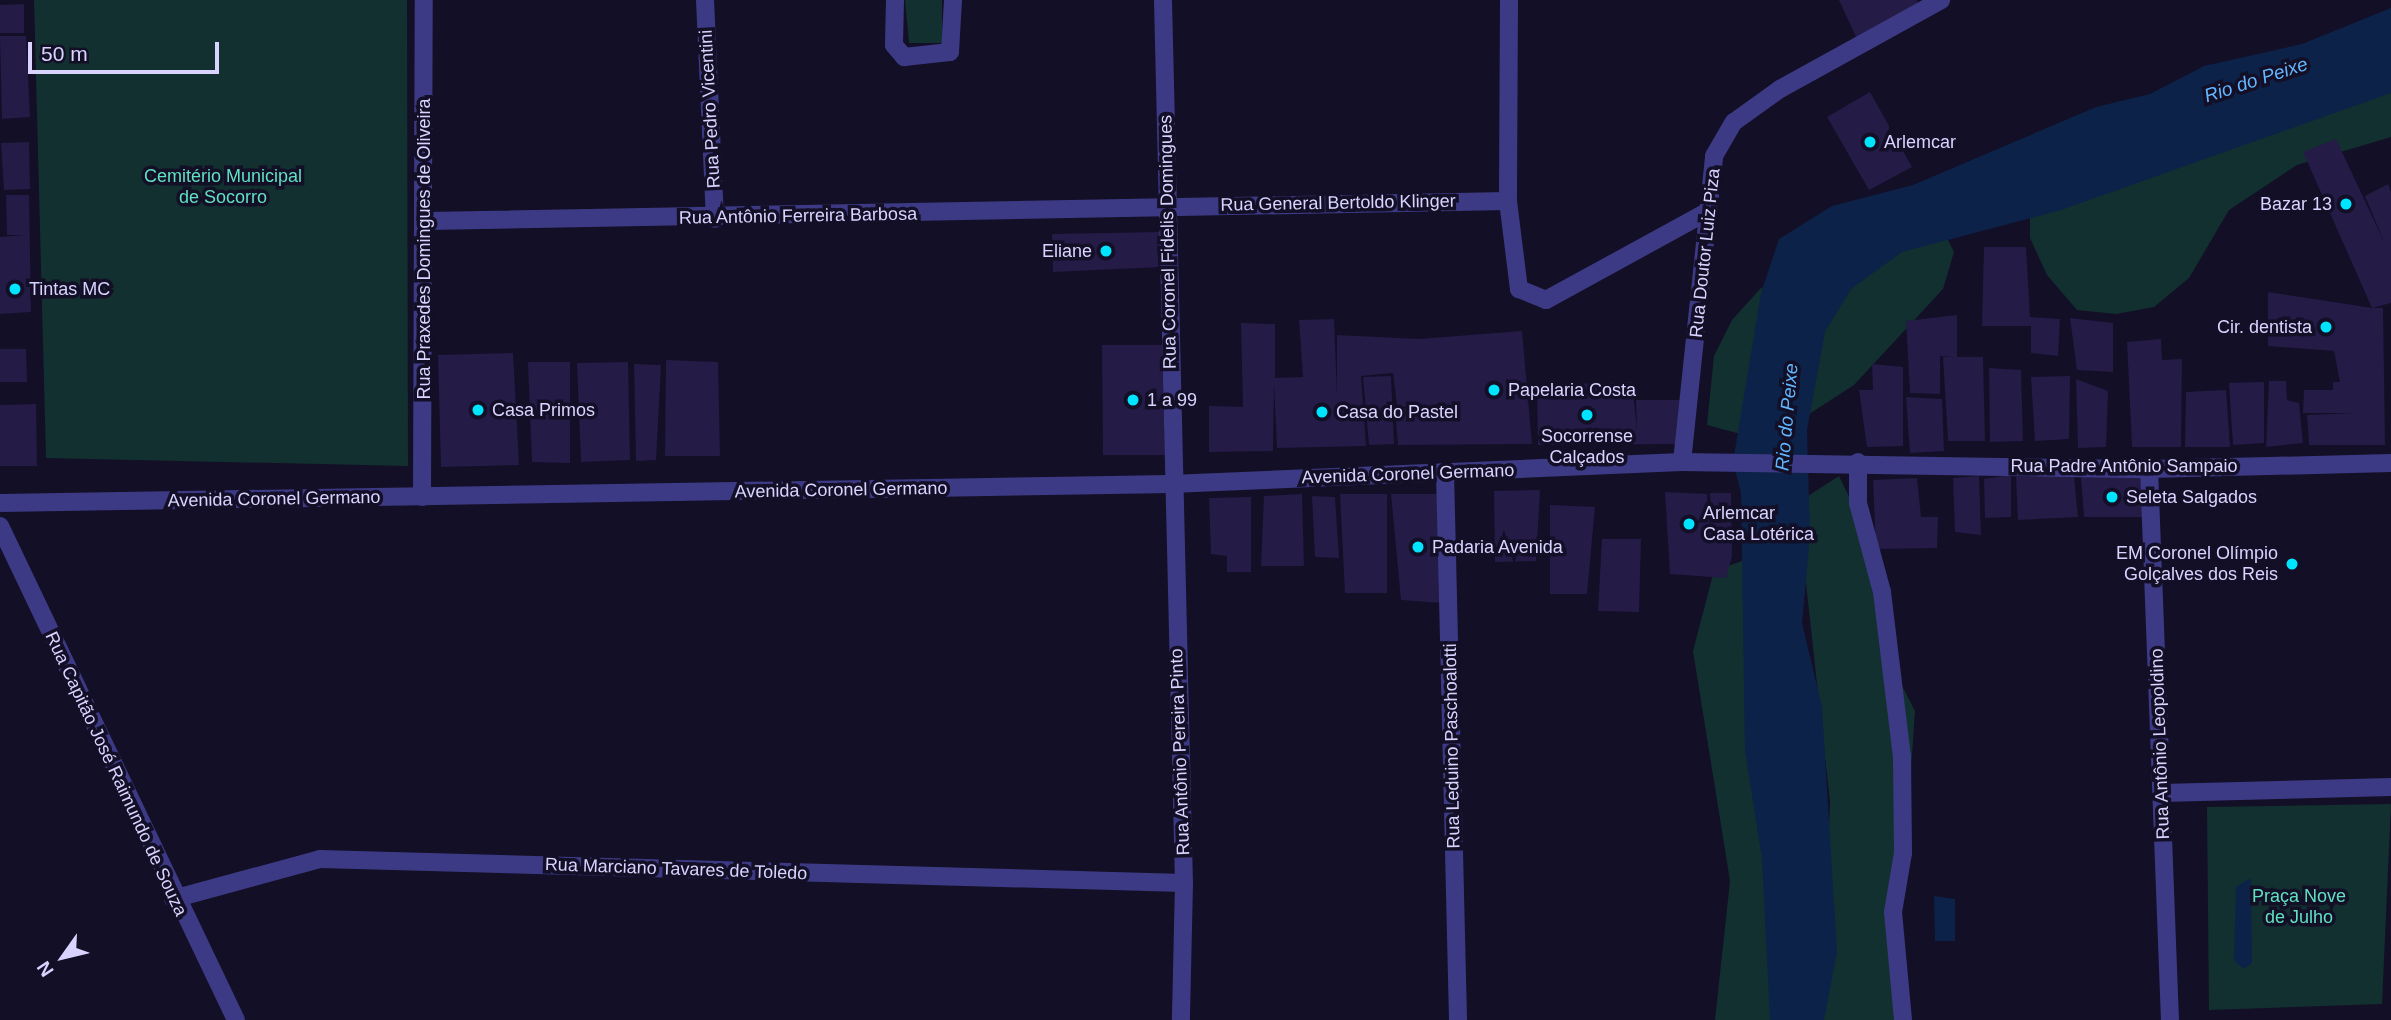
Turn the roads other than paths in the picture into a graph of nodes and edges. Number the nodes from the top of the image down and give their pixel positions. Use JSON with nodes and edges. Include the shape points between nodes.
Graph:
{"nodes":[{"id":1,"x":424,"y":0,"type":"edge"},
{"id":2,"x":705,"y":0,"type":"edge"},
{"id":3,"x":895,"y":0,"type":"edge"},
{"id":4,"x":953,"y":0,"type":"edge"},
{"id":5,"x":1163,"y":0,"type":"edge"},
{"id":6,"x":1509,"y":0,"type":"edge"},
{"id":7,"x":1941,"y":0,"type":"edge"},
{"id":8,"x":1508,"y":201,"type":"junction"},
{"id":9,"x":1168,"y":206,"type":"junction"},
{"id":10,"x":1707,"y":212,"type":"junction"},
{"id":11,"x":715,"y":219,"type":"junction"},
{"id":12,"x":427,"y":221,"type":"junction"},
{"id":13,"x":1682,"y":462,"type":"junction"},
{"id":14,"x":1852,"y":462,"type":"junction"},
{"id":15,"x":1701,"y":463,"type":"joint"},
{"id":16,"x":2391,"y":463,"type":"edge"},
{"id":17,"x":2149,"y":469,"type":"junction"},
{"id":18,"x":1445,"y":472,"type":"junction"},
{"id":19,"x":1171,"y":484,"type":"junction"},
{"id":20,"x":422,"y":497,"type":"junction"},
{"id":21,"x":0,"y":503,"type":"edge"},
{"id":22,"x":0,"y":526,"type":"edge"},
{"id":23,"x":2391,"y":787,"type":"edge"},
{"id":24,"x":2162,"y":793,"type":"junction"},
{"id":25,"x":1184,"y":883,"type":"junction"},
{"id":26,"x":173,"y":899,"type":"junction"},
{"id":27,"x":236,"y":1020,"type":"edge"},
{"id":28,"x":1181,"y":1020,"type":"edge"},
{"id":29,"x":1458,"y":1020,"type":"edge"},
{"id":30,"x":1903,"y":1020,"type":"edge"},
{"id":31,"x":2170,"y":1020,"type":"edge"}],
"edges":[{"from":1,"to":12,"type":"street","name":"Rua Praxedes Domingues de Oliveira"},
{"from":2,"to":11,"type":"street","name":"Rua Pedro Vicentini"},
{"from":3,"to":4,"type":"street","via":[[894,45],[904,57],[950,52]]},
{"from":5,"to":9,"type":"street","name":"Rua Coronel Fidelis Domingues"},
{"from":6,"to":8,"type":"street"},
{"from":7,"to":10,"type":"street","name":"Rua Doutor Luiz Piza","via":[[1780,89],[1734,122],[1714,156]]},
{"from":8,"to":9,"type":"street","name":"Rua General Bertoldo Klinger"},
{"from":8,"to":10,"type":"street","via":[[1519,289],[1546,300]]},
{"from":9,"to":11,"type":"street","name":"Rua Antônio Ferreira Barbosa"},
{"from":9,"to":19,"type":"street","name":"Rua Coronel Fidelis Domingues"},
{"from":10,"to":13,"type":"street","name":"Rua Doutor Luiz Piza"},
{"from":11,"to":12,"type":"street","name":"Rua Antônio Ferreira Barbosa"},
{"from":12,"to":20,"type":"street","name":"Rua Praxedes Domingues de Oliveira"},
{"from":13,"to":15,"type":"street","name":"Avenida Coronel Germano"},
{"from":13,"to":18,"type":"street","name":"Avenida Coronel Germano"},
{"from":14,"to":15,"type":"street","name":"Rua Padre Antônio Sampaio"},
{"from":14,"to":17,"type":"street","name":"Rua Padre Antônio Sampaio"},
{"from":14,"to":30,"type":"street","via":[[1882,592],[1902,757],[1903,853],[1893,912]]},
{"from":16,"to":17,"type":"street","name":"Rua Padre Antônio Sampaio"},
{"from":17,"to":24,"type":"street","name":"Rua Antônio Leopoldino"},
{"from":18,"to":19,"type":"street","name":"Avenida Coronel Germano"},
{"from":18,"to":29,"type":"street","name":"Rua Leduino Paschoalotti"},
{"from":19,"to":20,"type":"street","name":"Avenida Coronel Germano"},
{"from":19,"to":25,"type":"street","name":"Rua Antônio Pereira Pinto"},
{"from":20,"to":21,"type":"street","name":"Avenida Coronel Germano"},
{"from":22,"to":26,"type":"street","name":"Rua Capitão José Raimundo de Souza"},
{"from":23,"to":24,"type":"street"},
{"from":24,"to":31,"type":"street","name":"Rua Antônio Leopoldino"},
{"from":25,"to":26,"type":"street","name":"Rua Marciano Tavares de Toledo","via":[[320,859]]},
{"from":25,"to":28,"type":"street","name":"Rua Antônio Pereira Pinto"},
{"from":26,"to":27,"type":"street","name":"Rua Capitão José Raimundo de Souza"}]}
